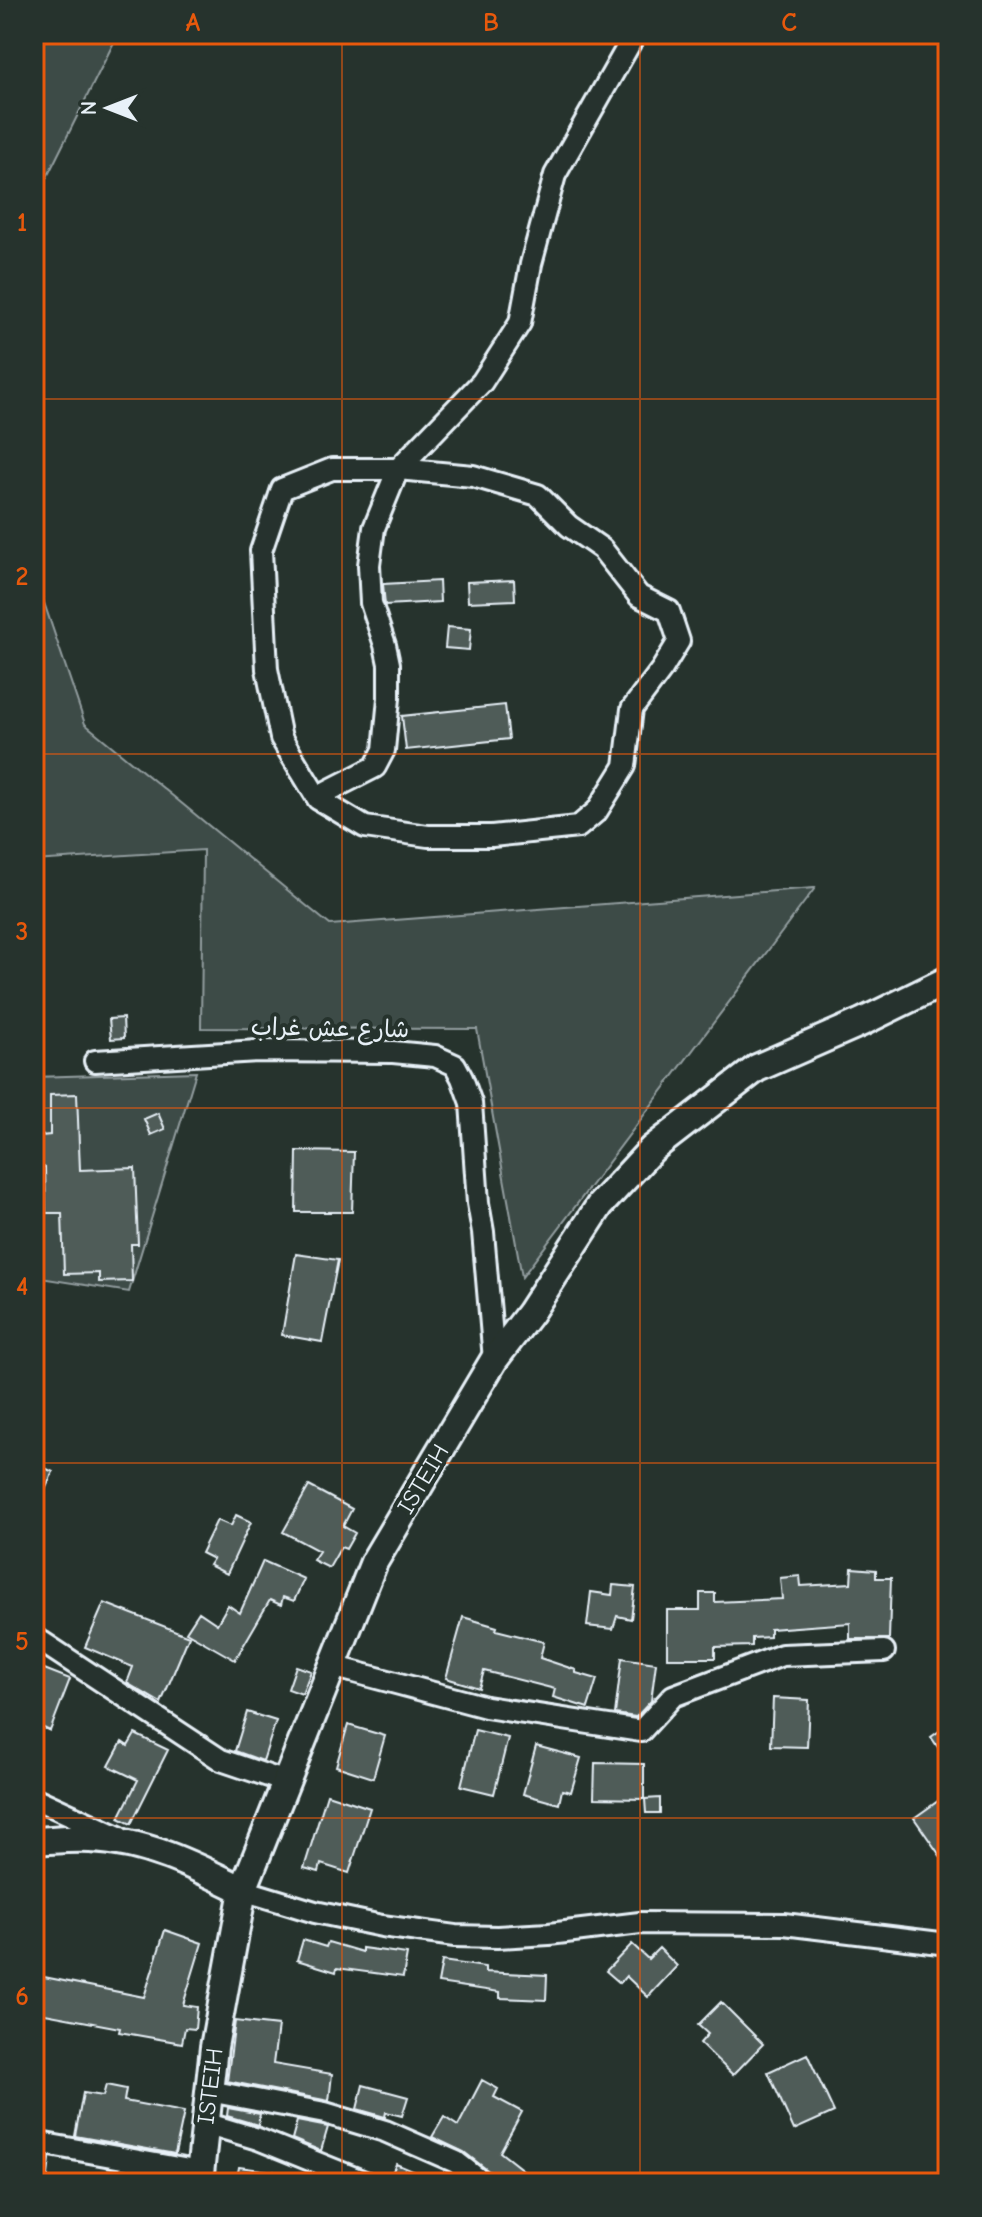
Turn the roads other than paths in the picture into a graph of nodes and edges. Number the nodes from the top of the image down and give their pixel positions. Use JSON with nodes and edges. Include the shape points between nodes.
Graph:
{"nodes":[{"id":1,"x":635,"y":34,"type":"edge"},
{"id":2,"x":398,"y":469,"type":"junction"},
{"id":3,"x":318,"y":799,"type":"junction"},
{"id":4,"x":948,"y":980,"type":"edge"},
{"id":5,"x":95,"y":1061,"type":"dead end"},
{"id":6,"x":494,"y":1360,"type":"junction"},
{"id":7,"x":42,"y":1642,"type":"dead end"},
{"id":8,"x":884,"y":1651,"type":"dead end"},
{"id":9,"x":332,"y":1666,"type":"junction"},
{"id":10,"x":286,"y":1782,"type":"junction"},
{"id":11,"x":34,"y":1798,"type":"edge"},
{"id":12,"x":34,"y":1841,"type":"edge"},
{"id":13,"x":137,"y":1846,"type":"junction"},
{"id":14,"x":243,"y":1890,"type":"junction"},
{"id":15,"x":948,"y":1944,"type":"edge"},
{"id":16,"x":209,"y":2091,"type":"junction"},
{"id":17,"x":205,"y":2123,"type":"junction"},
{"id":18,"x":34,"y":2142,"type":"edge"},
{"id":19,"x":199,"y":2178,"type":"edge"},
{"id":20,"x":367,"y":2183,"type":"edge"},
{"id":21,"x":483,"y":2183,"type":"edge"}],
"edges":[{"from":1,"to":2,"type":"street","via":[[555,175],[520,323],[482,382]]},
{"from":2,"to":3,"type":"street","via":[[374,528],[369,565],[371,603],[389,664],[384,750],[375,767]]},
{"from":2,"to":3,"type":"street","via":[[332,469],[282,489],[261,551],[267,669],[281,738]]},
{"from":2,"to":3,"type":"street","via":[[473,476],[538,495],[602,549],[639,596],[669,611],[679,641],[632,709],[625,766],[597,811],[578,827],[428,836],[365,827]]},
{"from":4,"to":6,"type":"street","name":"ISTEIH","via":[[757,1068],[652,1149],[600,1205]]},
{"from":5,"to":6,"type":"street","name":"شارع عش غراب","via":[[258,1051],[393,1052],[435,1056],[455,1065],[471,1103]]},
{"from":6,"to":9,"type":"street","name":"ISTEIH","via":[[374,1562]]},
{"from":7,"to":10,"type":"street","via":[[221,1760]]},
{"from":8,"to":9,"type":"street","via":[[782,1655],[673,1696],[641,1731],[486,1707]]},
{"from":9,"to":10,"type":"street","name":"ISTEIH"},
{"from":10,"to":14,"type":"street","name":"ISTEIH"},
{"from":11,"to":13,"type":"street"},
{"from":12,"to":13,"type":"street","via":[[91,1839]]},
{"from":13,"to":14,"type":"street","via":[[182,1860]]},
{"from":14,"to":15,"type":"street","via":[[315,1912],[455,1936],[549,1934],[640,1923],[784,1924]]},
{"from":14,"to":16,"type":"street","name":"ISTEIH"},
{"from":16,"to":17,"type":"street","name":"ISTEIH"},
{"from":16,"to":21,"type":"street","via":[[325,2113],[385,2131],[456,2162]]},
{"from":17,"to":19,"type":"street","name":"ISTEIH"},
{"from":17,"to":20,"type":"street"},
{"from":18,"to":19,"type":"street"}]}
